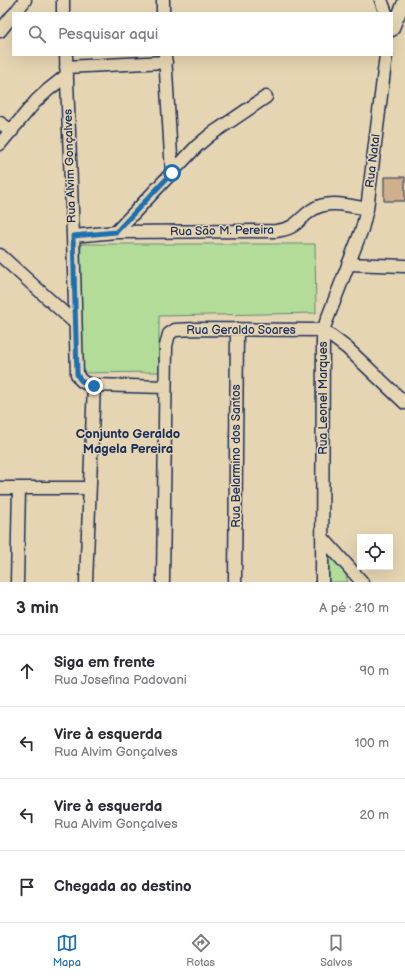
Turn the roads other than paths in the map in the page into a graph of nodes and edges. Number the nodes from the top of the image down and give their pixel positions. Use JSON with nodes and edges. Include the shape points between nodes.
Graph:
{"nodes":[{"id":1,"x":25,"y":0,"type":"edge"},
{"id":2,"x":63,"y":0,"type":"edge"},
{"id":3,"x":163,"y":0,"type":"edge"},
{"id":4,"x":381,"y":0,"type":"edge"},
{"id":5,"x":405,"y":0,"type":"edge"},
{"id":6,"x":16,"y":12,"type":"edge"},
{"id":7,"x":64,"y":12,"type":"edge"},
{"id":8,"x":163,"y":12,"type":"edge"},
{"id":9,"x":386,"y":12,"type":"edge"},
{"id":10,"x":12,"y":16,"type":"edge"},
{"id":11,"x":393,"y":28,"type":"edge"},
{"id":12,"x":0,"y":31,"type":"edge"},
{"id":13,"x":66,"y":56,"type":"edge"},
{"id":14,"x":386,"y":56,"type":"edge"},
{"id":15,"x":165,"y":59,"type":"edge"},
{"id":16,"x":66,"y":71,"type":"junction"},
{"id":17,"x":266,"y":97,"type":"dead end"},
{"id":18,"x":0,"y":123,"type":"edge"},
{"id":19,"x":12,"y":131,"type":"junction"},
{"id":20,"x":0,"y":144,"type":"edge"},
{"id":21,"x":172,"y":173,"type":"junction"},
{"id":22,"x":367,"y":209,"type":"junction"},
{"id":23,"x":116,"y":232,"type":"junction"},
{"id":24,"x":73,"y":236,"type":"junction"},
{"id":25,"x":0,"y":255,"type":"edge"},
{"id":26,"x":348,"y":264,"type":"junction"},
{"id":27,"x":405,"y":266,"type":"edge"},
{"id":28,"x":75,"y":323,"type":"junction"},
{"id":29,"x":237,"y":329,"type":"junction"},
{"id":30,"x":323,"y":330,"type":"junction"},
{"id":31,"x":94,"y":386,"type":"junction"},
{"id":32,"x":165,"y":387,"type":"junction"},
{"id":33,"x":405,"y":403,"type":"edge"},
{"id":34,"x":0,"y":488,"type":"edge"},
{"id":35,"x":19,"y":488,"type":"junction"},
{"id":36,"x":90,"y":488,"type":"junction"},
{"id":37,"x":322,"y":537,"type":"junction"},
{"id":38,"x":16,"y":582,"type":"edge"},
{"id":39,"x":86,"y":582,"type":"edge"},
{"id":40,"x":163,"y":582,"type":"edge"},
{"id":41,"x":235,"y":582,"type":"edge"},
{"id":42,"x":322,"y":582,"type":"edge"},
{"id":43,"x":362,"y":582,"type":"edge"}],
"edges":[{"from":1,"to":6,"type":"street"},
{"from":2,"to":7,"type":"street"},
{"from":3,"to":8,"type":"street"},
{"from":4,"to":9,"type":"street"},
{"from":5,"to":11,"type":"street"},
{"from":10,"to":12,"type":"street"},
{"from":13,"to":16,"type":"street","name":"Rua Alvim Gonçalves"},
{"from":14,"to":22,"type":"street","name":"Rua Natal"},
{"from":15,"to":16,"type":"street"},
{"from":15,"to":21,"type":"street"},
{"from":16,"to":19,"type":"street"},
{"from":16,"to":24,"type":"street","name":"Rua Alvim Gonçalves"},
{"from":17,"to":21,"type":"street","via":[[210,135]]},
{"from":18,"to":19,"type":"street"},
{"from":19,"to":20,"type":"street"},
{"from":21,"to":23,"type":"street"},
{"from":22,"to":23,"type":"street","name":"Rua São M. Pereira","via":[[337,203],[320,206],[294,226],[276,231]]},
{"from":22,"to":26,"type":"street","name":"Rua Natal"},
{"from":23,"to":24,"type":"street","name":"Rua São M. Pereira"},
{"from":24,"to":28,"type":"street","name":"Rua Alvim Gonçalves"},
{"from":25,"to":28,"type":"street"},
{"from":26,"to":27,"type":"street"},
{"from":26,"to":30,"type":"street","name":"Rua Leonel Marques"},
{"from":28,"to":31,"type":"street","name":"Rua Alvim Gonçalves","via":[[77,374],[82,382]]},
{"from":29,"to":30,"type":"street","name":"Rua Geraldo Soares"},
{"from":29,"to":32,"type":"street","name":"Rua Geraldo Soares","via":[[175,330],[169,334],[166,346]]},
{"from":29,"to":41,"type":"street","name":"Rua Belarmino dos Santos"},
{"from":30,"to":33,"type":"street","via":[[347,348]]},
{"from":30,"to":37,"type":"street","name":"Rua Leonel Marques"},
{"from":31,"to":32,"type":"street"},
{"from":31,"to":36,"type":"street"},
{"from":32,"to":40,"type":"street","name":"Rua Geraldo Soares"},
{"from":34,"to":35,"type":"street"},
{"from":35,"to":36,"type":"street"},
{"from":35,"to":38,"type":"street"},
{"from":36,"to":39,"type":"street"},
{"from":37,"to":42,"type":"street","name":"Rua Leonel Marques"},
{"from":37,"to":43,"type":"street"}]}
